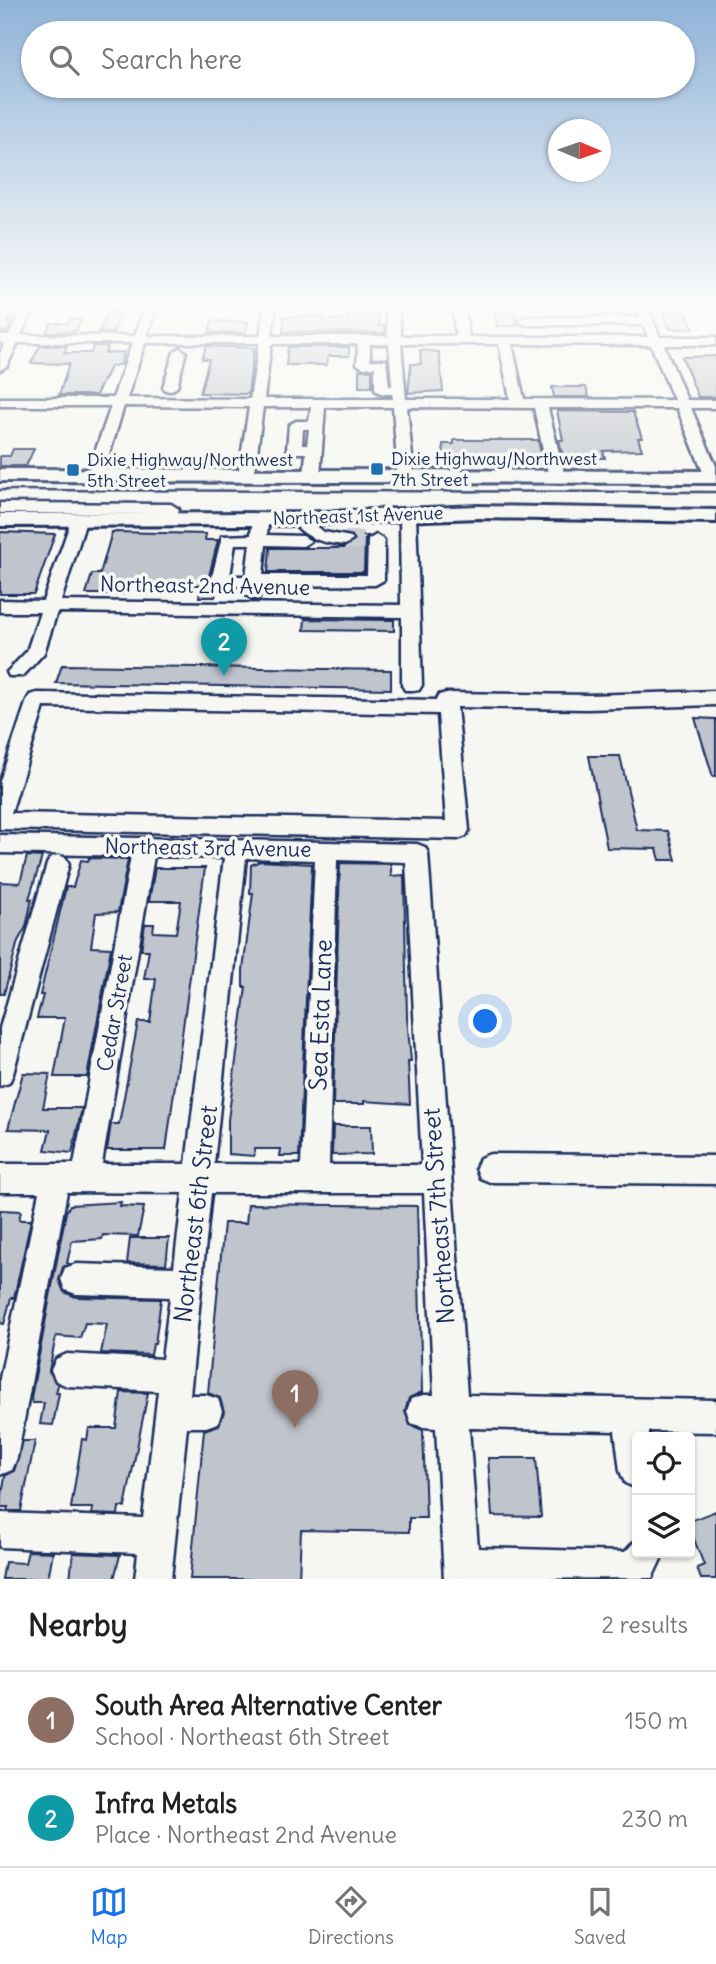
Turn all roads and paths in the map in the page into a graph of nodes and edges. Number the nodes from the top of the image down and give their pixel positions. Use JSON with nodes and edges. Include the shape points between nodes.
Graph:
{"nodes":[{"id":1,"x":125,"y":382,"type":"edge"},
{"id":2,"x":172,"y":382,"type":"edge"},
{"id":3,"x":259,"y":382,"type":"edge"},
{"id":4,"x":382,"y":382,"type":"edge"},
{"id":5,"x":398,"y":382,"type":"edge"},
{"id":6,"x":513,"y":382,"type":"edge"},
{"id":7,"x":672,"y":382,"type":"edge"},
{"id":8,"x":354,"y":390,"type":"dead end"},
{"id":9,"x":382,"y":390,"type":"junction"},
{"id":10,"x":399,"y":396,"type":"junction"},
{"id":11,"x":167,"y":398,"type":"junction"},
{"id":12,"x":0,"y":402,"type":"edge"},
{"id":13,"x":118,"y":402,"type":"junction"},
{"id":14,"x":256,"y":402,"type":"junction"},
{"id":15,"x":318,"y":402,"type":"junction"},
{"id":16,"x":517,"y":403,"type":"junction"},
{"id":17,"x":540,"y":403,"type":"junction"},
{"id":18,"x":681,"y":403,"type":"junction"},
{"id":19,"x":716,"y":404,"type":"edge"},
{"id":20,"x":236,"y":428,"type":"dead end"},
{"id":21,"x":253,"y":428,"type":"junction"},
{"id":22,"x":0,"y":475,"type":"edge"},
{"id":23,"x":95,"y":475,"type":"junction"},
{"id":24,"x":246,"y":476,"type":"junction"},
{"id":25,"x":312,"y":476,"type":"junction"},
{"id":26,"x":406,"y":476,"type":"junction"},
{"id":27,"x":557,"y":477,"type":"junction"},
{"id":28,"x":714,"y":477,"type":"edge"},
{"id":29,"x":0,"y":508,"type":"edge"},
{"id":30,"x":408,"y":515,"type":"junction"},
{"id":31,"x":716,"y":516,"type":"edge"},
{"id":32,"x":81,"y":517,"type":"junction"},
{"id":33,"x":298,"y":519,"type":"junction"},
{"id":34,"x":0,"y":520,"type":"edge"},
{"id":35,"x":260,"y":529,"type":"junction"},
{"id":36,"x":408,"y":539,"type":"junction"},
{"id":37,"x":345,"y":540,"type":"tunnel mouth"},
{"id":38,"x":303,"y":541,"type":"dead end"},
{"id":39,"x":254,"y":581,"type":"junction"},
{"id":40,"x":0,"y":606,"type":"edge"},
{"id":41,"x":51,"y":607,"type":"junction"},
{"id":42,"x":251,"y":610,"type":"junction"},
{"id":43,"x":410,"y":611,"type":"junction"},
{"id":44,"x":16,"y":672,"type":"dead end"},
{"id":45,"x":411,"y":685,"type":"dead end"},
{"id":46,"x":716,"y":698,"type":"edge"},
{"id":47,"x":447,"y":707,"type":"junction"},
{"id":48,"x":0,"y":813,"type":"edge"},
{"id":49,"x":0,"y":821,"type":"edge"},
{"id":50,"x":0,"y":844,"type":"edge"},
{"id":51,"x":144,"y":847,"type":"junction"},
{"id":52,"x":236,"y":848,"type":"junction"},
{"id":53,"x":326,"y":850,"type":"junction"},
{"id":54,"x":417,"y":853,"type":"joint"},
{"id":55,"x":58,"y":864,"type":"dead end"},
{"id":56,"x":0,"y":1074,"type":"edge"},
{"id":57,"x":490,"y":1168,"type":"dead end"},
{"id":58,"x":716,"y":1170,"type":"edge"},
{"id":59,"x":0,"y":1178,"type":"edge"},
{"id":60,"x":71,"y":1178,"type":"junction"},
{"id":61,"x":200,"y":1179,"type":"junction"},
{"id":62,"x":316,"y":1179,"type":"junction"},
{"id":63,"x":436,"y":1179,"type":"junction"},
{"id":64,"x":76,"y":1279,"type":"dead end"},
{"id":65,"x":188,"y":1282,"type":"junction"},
{"id":66,"x":67,"y":1370,"type":"dead end"},
{"id":67,"x":177,"y":1376,"type":"junction"},
{"id":68,"x":173,"y":1411,"type":"junction"},
{"id":69,"x":206,"y":1411,"type":"dead end"},
{"id":70,"x":437,"y":1411,"type":"junction"},
{"id":71,"x":630,"y":1415,"type":"junction"},
{"id":72,"x":716,"y":1416,"type":"edge"},
{"id":73,"x":632,"y":1432,"type":"edge"},
{"id":74,"x":0,"y":1458,"type":"edge"},
{"id":75,"x":0,"y":1530,"type":"edge"},
{"id":76,"x":158,"y":1536,"type":"junction"},
{"id":77,"x":643,"y":1558,"type":"edge"},
{"id":78,"x":462,"y":1572,"type":"edge"},
{"id":79,"x":153,"y":1579,"type":"edge"}],
"edges":[{"from":1,"to":13,"type":"street"},
{"from":2,"to":11,"type":"street"},
{"from":3,"to":14,"type":"street"},
{"from":4,"to":9,"type":"street"},
{"from":5,"to":10,"type":"street"},
{"from":6,"to":16,"type":"street"},
{"from":7,"to":18,"type":"street"},
{"from":8,"to":9,"type":"street"},
{"from":9,"to":10,"type":"street"},
{"from":10,"to":15,"type":"street"},
{"from":10,"to":16,"type":"street"},
{"from":10,"to":26,"type":"street"},
{"from":11,"to":13,"type":"street"},
{"from":11,"to":14,"type":"street"},
{"from":12,"to":13,"type":"street"},
{"from":13,"to":23,"type":"street"},
{"from":14,"to":15,"type":"street"},
{"from":14,"to":21,"type":"street"},
{"from":15,"to":25,"type":"street"},
{"from":16,"to":17,"type":"street"},
{"from":17,"to":18,"type":"street"},
{"from":17,"to":27,"type":"street"},
{"from":18,"to":19,"type":"street"},
{"from":18,"to":28,"type":"street"},
{"from":20,"to":21,"type":"street"},
{"from":21,"to":24,"type":"street"},
{"from":22,"to":23,"type":"main road"},
{"from":23,"to":24,"type":"main road"},
{"from":24,"to":25,"type":"main road"},
{"from":25,"to":26,"type":"main road"},
{"from":26,"to":27,"type":"main road"},
{"from":27,"to":28,"type":"main road"},
{"from":29,"to":32,"type":"street"},
{"from":30,"to":31,"type":"main road","name":"Northeast 1st Avenue"},
{"from":30,"to":33,"type":"main road","name":"Northeast 1st Avenue"},
{"from":30,"to":36,"type":"street"},
{"from":32,"to":34,"type":"main road","name":"Northeast 1st Avenue"},
{"from":32,"to":35,"type":"main road","name":"Northeast 1st Avenue"},
{"from":32,"to":41,"type":"street"},
{"from":33,"to":35,"type":"main road","name":"Northeast 1st Avenue"},
{"from":33,"to":37,"type":"street","via":[[309,533]]},
{"from":35,"to":38,"type":"street"},
{"from":35,"to":39,"type":"street"},
{"from":35,"to":39,"type":"street","via":[[228,539],[220,581]]},
{"from":36,"to":39,"type":"street","via":[[372,540],[375,580]]},
{"from":36,"to":43,"type":"street"},
{"from":39,"to":42,"type":"street"},
{"from":40,"to":41,"type":"street","name":"Northeast 2nd Avenue"},
{"from":41,"to":42,"type":"street","name":"Northeast 2nd Avenue"},
{"from":41,"to":44,"type":"street","via":[[35,653]]},
{"from":42,"to":43,"type":"street","name":"Northeast 2nd Avenue"},
{"from":43,"to":45,"type":"street"},
{"from":46,"to":47,"type":"street","via":[[446,700]]},
{"from":47,"to":48,"type":"street","via":[[37,700]]},
{"from":47,"to":49,"type":"street","via":[[458,830]]},
{"from":50,"to":51,"type":"street","name":"Northeast 3rd Avenue"},
{"from":51,"to":52,"type":"street","name":"Northeast 3rd Avenue"},
{"from":51,"to":60,"type":"street","name":"Cedar Street"},
{"from":52,"to":53,"type":"street","name":"Northeast 3rd Avenue"},
{"from":52,"to":61,"type":"street","name":"Northeast 6th Street"},
{"from":53,"to":54,"type":"street","name":"Northeast 3rd Avenue"},
{"from":53,"to":62,"type":"street","name":"Sea Esta Lane"},
{"from":54,"to":63,"type":"street","name":"Northeast 7th Street"},
{"from":55,"to":56,"type":"street"},
{"from":57,"to":58,"type":"street"},
{"from":59,"to":60,"type":"street"},
{"from":60,"to":61,"type":"street"},
{"from":60,"to":74,"type":"street","name":"Cedar Street"},
{"from":61,"to":62,"type":"street"},
{"from":61,"to":65,"type":"street","name":"Northeast 6th Street"},
{"from":62,"to":63,"type":"street"},
{"from":63,"to":70,"type":"street","name":"Northeast 7th Street"},
{"from":64,"to":65,"type":"street"},
{"from":65,"to":67,"type":"street","name":"Northeast 6th Street"},
{"from":66,"to":67,"type":"street"},
{"from":67,"to":68,"type":"street","name":"Northeast 6th Street"},
{"from":68,"to":69,"type":"street"},
{"from":68,"to":76,"type":"street","name":"Northeast 6th Street"},
{"from":70,"to":71,"type":"street"},
{"from":70,"to":78,"type":"street","name":"Northeast 7th Street"},
{"from":71,"to":72,"type":"street"},
{"from":71,"to":73,"type":"street"},
{"from":75,"to":76,"type":"street"},
{"from":76,"to":79,"type":"street","name":"Northeast 6th Street"},
{"from":77,"to":78,"type":"street","via":[[639,1565],[625,1570]]}]}
